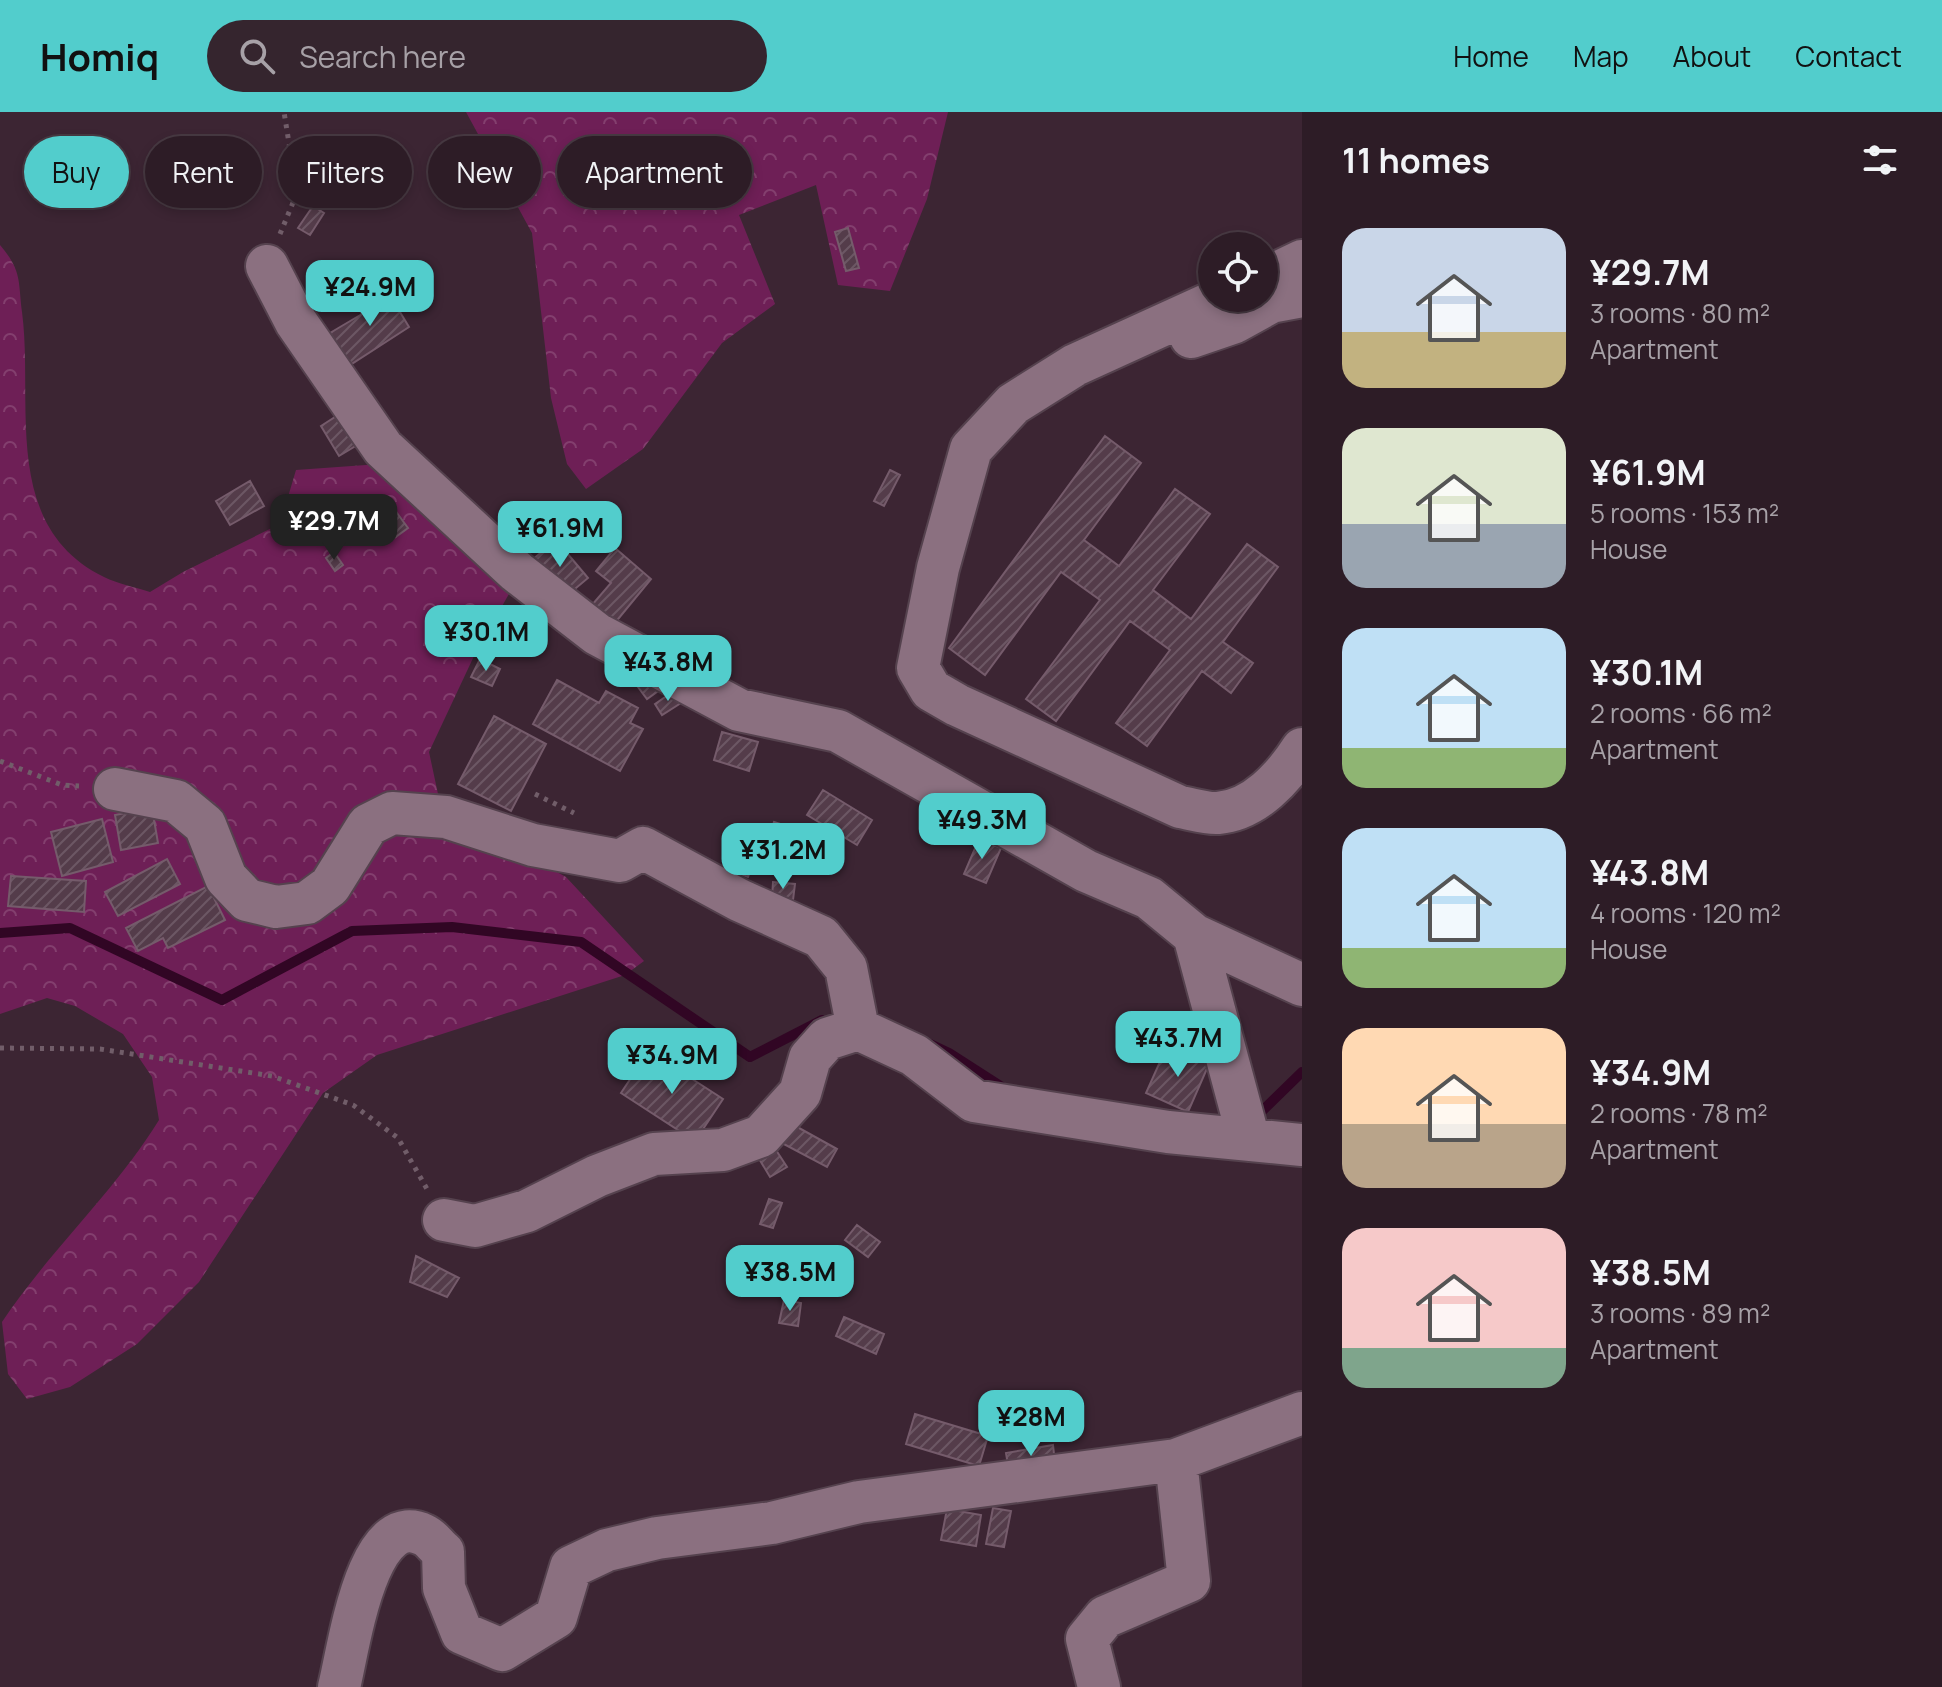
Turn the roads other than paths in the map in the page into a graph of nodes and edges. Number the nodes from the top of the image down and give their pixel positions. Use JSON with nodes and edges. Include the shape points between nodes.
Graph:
{"nodes":[{"id":1,"x":1302,"y":261,"type":"edge"},
{"id":2,"x":267,"y":266,"type":"road end"},
{"id":3,"x":1278,"y":272,"type":"edge"},
{"id":4,"x":1302,"y":296,"type":"edge"},
{"id":5,"x":1198,"y":309,"type":"edge"},
{"id":6,"x":1112,"y":348,"type":"junction"},
{"id":7,"x":1302,"y":749,"type":"edge"},
{"id":8,"x":115,"y":789,"type":"road end"},
{"id":9,"x":1194,"y":935,"type":"junction"},
{"id":10,"x":1302,"y":985,"type":"edge"},
{"id":11,"x":858,"y":1029,"type":"junction"},
{"id":12,"x":1249,"y":1140,"type":"junction"},
{"id":13,"x":1302,"y":1145,"type":"edge"},
{"id":14,"x":444,"y":1220,"type":"road end"},
{"id":15,"x":1302,"y":1413,"type":"edge"},
{"id":16,"x":1176,"y":1460,"type":"junction"},
{"id":17,"x":339,"y":1687,"type":"edge"},
{"id":18,"x":1099,"y":1687,"type":"edge"}],
"edges":[{"from":1,"to":3,"type":"street"},
{"from":2,"to":9,"type":"street","via":[[296,322],[383,448],[517,572],[597,634],[739,710],[838,731],[1086,871],[1149,898]]},
{"from":4,"to":6,"type":"street","via":[[1271,302],[1235,322],[1170,345],[1129,352]]},
{"from":5,"to":6,"type":"street"},
{"from":6,"to":7,"type":"street","via":[[1013,404],[971,449],[938,568],[918,668],[931,690],[957,705],[1180,807],[1219,813],[1256,800],[1286,774]]},
{"from":8,"to":11,"type":"street","via":[[176,801],[205,825],[226,878],[247,900],[276,907],[307,903],[330,886],[368,825],[392,813],[446,817],[533,845],[620,861],[643,848],[821,937],[846,968]]},
{"from":9,"to":10,"type":"street"},
{"from":9,"to":12,"type":"street"},
{"from":11,"to":12,"type":"street","via":[[914,1055],[974,1101]]},
{"from":11,"to":14,"type":"street","via":[[827,1039],[810,1058],[800,1093],[761,1136],[723,1150],[654,1154],[527,1211],[475,1226]]},
{"from":12,"to":13,"type":"street"},
{"from":15,"to":16,"type":"street"},
{"from":16,"to":17,"type":"street","via":[[859,1502],[772,1523],[607,1550],[571,1567],[556,1617],[502,1650],[462,1633],[444,1588],[443,1552],[424,1535],[405,1532],[385,1542],[374,1558]]},
{"from":16,"to":18,"type":"street","via":[[1189,1581],[1105,1617],[1087,1639]]}]}
